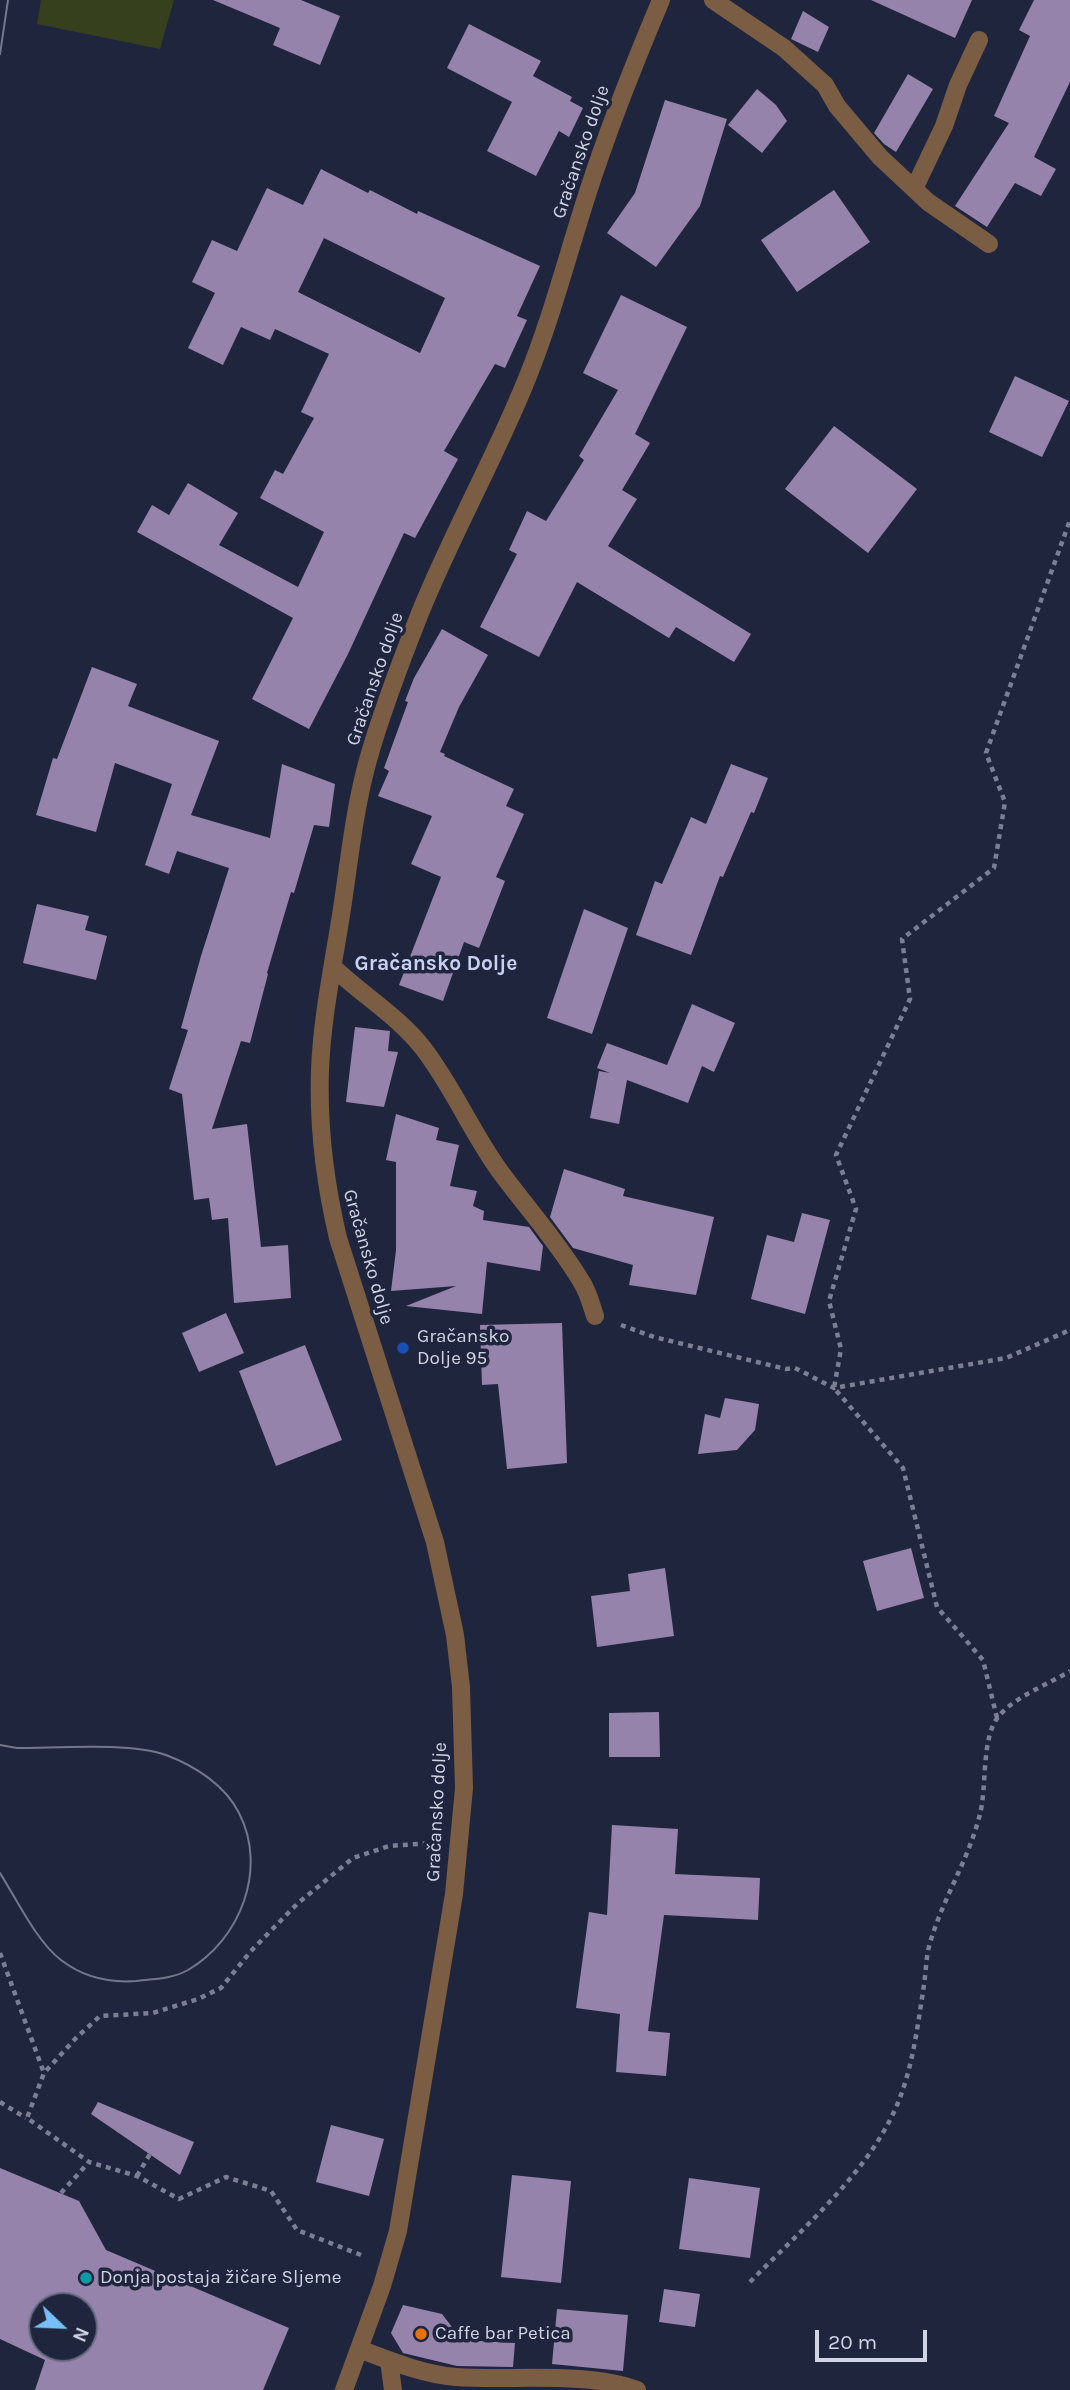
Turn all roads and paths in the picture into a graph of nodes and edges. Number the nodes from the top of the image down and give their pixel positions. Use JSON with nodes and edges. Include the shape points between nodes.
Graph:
{"nodes":[{"id":1,"x":662,"y":0,"type":"edge"},
{"id":2,"x":713,"y":0,"type":"edge"},
{"id":3,"x":979,"y":40,"type":"dead end"},
{"id":4,"x":914,"y":189,"type":"junction"},
{"id":5,"x":989,"y":244,"type":"dead end"},
{"id":6,"x":1070,"y":520,"type":"edge"},
{"id":7,"x":332,"y":967,"type":"junction"},
{"id":8,"x":595,"y":1315,"type":"joint"},
{"id":9,"x":1070,"y":1331,"type":"edge"},
{"id":10,"x":834,"y":1388,"type":"junction"},
{"id":11,"x":1070,"y":1671,"type":"edge"},
{"id":12,"x":997,"y":1718,"type":"junction"},
{"id":13,"x":460,"y":1842,"type":"junction"},
{"id":14,"x":0,"y":1953,"type":"edge"},
{"id":15,"x":44,"y":2073,"type":"junction"},
{"id":16,"x":0,"y":2102,"type":"edge"},
{"id":17,"x":27,"y":2118,"type":"junction"},
{"id":18,"x":150,"y":2154,"type":"dead end"},
{"id":19,"x":89,"y":2162,"type":"junction"},
{"id":20,"x":137,"y":2176,"type":"junction"},
{"id":21,"x":61,"y":2193,"type":"dead end"},
{"id":22,"x":358,"y":2254,"type":"dead end"},
{"id":23,"x":750,"y":2282,"type":"dead end"},
{"id":24,"x":359,"y":2350,"type":"junction"},
{"id":25,"x":389,"y":2361,"type":"junction"},
{"id":26,"x":344,"y":2390,"type":"edge"},
{"id":27,"x":393,"y":2390,"type":"edge"},
{"id":28,"x":637,"y":2390,"type":"edge"}],
"edges":[{"from":1,"to":7,"type":"street","name":"Gračansko dolje","via":[[587,193],[526,382],[452,541],[394,683],[368,763]]},
{"from":2,"to":4,"type":"street","via":[[784,48],[825,85],[880,157]]},
{"from":3,"to":4,"type":"street"},
{"from":4,"to":5,"type":"street"},
{"from":6,"to":10,"type":"path","via":[[986,753],[1005,802],[994,868],[902,939],[910,999],[836,1155],[856,1209],[829,1301],[841,1349]]},
{"from":7,"to":8,"type":"street","via":[[422,1046],[498,1169],[582,1282]]},
{"from":7,"to":13,"type":"street","name":"Gračansko dolje","via":[[320,1070],[326,1187],[448,1598],[461,1687],[464,1788]]},
{"from":8,"to":10,"type":"path","via":[[654,1336],[796,1368]]},
{"from":9,"to":10,"type":"path","via":[[1006,1358]]},
{"from":10,"to":12,"type":"path","via":[[903,1468],[937,1607],[983,1660]]},
{"from":11,"to":12,"type":"path"},
{"from":12,"to":23,"type":"path","via":[[990,1733],[980,1813],[929,1947],[915,2042],[902,2093],[877,2142],[833,2196]]},
{"from":13,"to":15,"type":"path","via":[[389,1846],[353,1858],[297,1904],[220,1988],[153,2013],[100,2016]]},
{"from":13,"to":24,"type":"street","name":"Gračansko dolje","via":[[398,2231]]},
{"from":14,"to":15,"type":"path"},
{"from":15,"to":17,"type":"path"},
{"from":16,"to":17,"type":"path"},
{"from":17,"to":19,"type":"path"},
{"from":18,"to":20,"type":"path"},
{"from":19,"to":20,"type":"path"},
{"from":19,"to":21,"type":"path"},
{"from":20,"to":22,"type":"path","via":[[179,2199],[226,2177],[271,2191],[298,2230]]},
{"from":24,"to":25,"type":"street"},
{"from":24,"to":26,"type":"street","name":"Gračansko dolje"},
{"from":25,"to":27,"type":"street"},
{"from":25,"to":28,"type":"street","via":[[456,2377],[572,2379]]}]}
